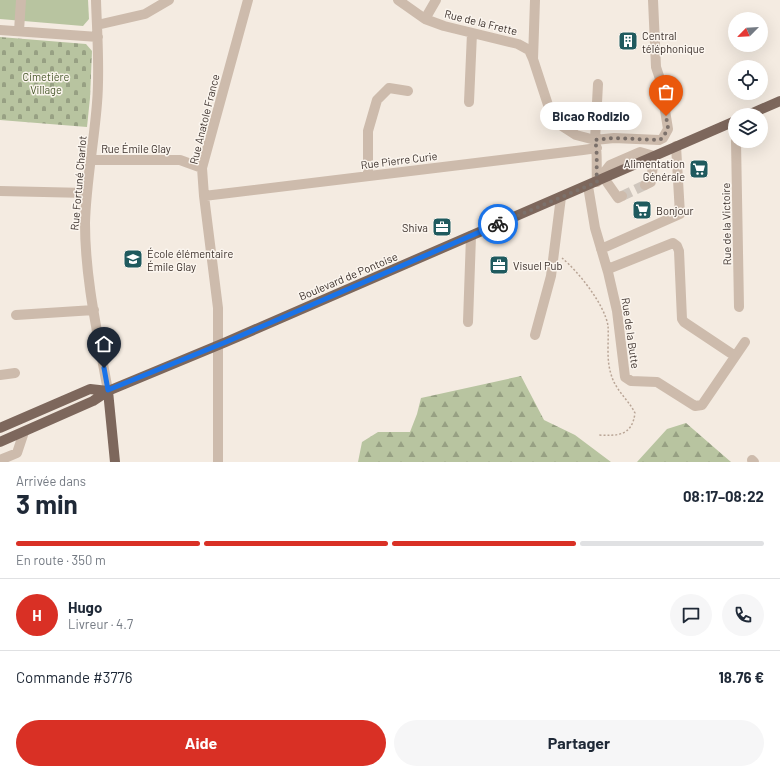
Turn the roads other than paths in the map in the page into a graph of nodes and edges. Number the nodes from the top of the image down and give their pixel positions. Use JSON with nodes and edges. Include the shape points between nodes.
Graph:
{"nodes":[{"id":1,"x":22,"y":0,"type":"edge"},
{"id":2,"x":96,"y":0,"type":"edge"},
{"id":3,"x":169,"y":0,"type":"edge"},
{"id":4,"x":248,"y":0,"type":"edge"},
{"id":5,"x":398,"y":0,"type":"edge"},
{"id":6,"x":436,"y":0,"type":"edge"},
{"id":7,"x":535,"y":0,"type":"edge"},
{"id":8,"x":653,"y":0,"type":"edge"},
{"id":9,"x":425,"y":19,"type":"junction"},
{"id":10,"x":97,"y":25,"type":"junction"},
{"id":11,"x":0,"y":30,"type":"edge"},
{"id":12,"x":19,"y":32,"type":"junction"},
{"id":13,"x":472,"y":33,"type":"junction"},
{"id":14,"x":98,"y":38,"type":"junction"},
{"id":15,"x":533,"y":59,"type":"junction"},
{"id":16,"x":598,"y":84,"type":"dead end"},
{"id":17,"x":408,"y":91,"type":"dead end"},
{"id":18,"x":780,"y":101,"type":"edge"},
{"id":19,"x":469,"y":102,"type":"dead end"},
{"id":20,"x":764,"y":108,"type":"edge"},
{"id":21,"x":728,"y":124,"type":"edge"},
{"id":22,"x":596,"y":144,"type":"junction"},
{"id":23,"x":676,"y":146,"type":"junction"},
{"id":24,"x":736,"y":148,"type":"edge"},
{"id":25,"x":654,"y":156,"type":"junction"},
{"id":26,"x":92,"y":160,"type":"junction"},
{"id":27,"x":202,"y":168,"type":"junction"},
{"id":28,"x":368,"y":176,"type":"junction"},
{"id":29,"x":596,"y":182,"type":"junction"},
{"id":30,"x":645,"y":185,"type":"tunnel mouth"},
{"id":31,"x":0,"y":191,"type":"edge"},
{"id":32,"x":87,"y":193,"type":"junction"},
{"id":33,"x":204,"y":196,"type":"junction"},
{"id":34,"x":561,"y":196,"type":"junction"},
{"id":35,"x":622,"y":196,"type":"dead end"},
{"id":36,"x":471,"y":236,"type":"junction"},
{"id":37,"x":601,"y":249,"type":"junction"},
{"id":38,"x":608,"y":269,"type":"junction"},
{"id":39,"x":739,"y":307,"type":"dead end"},
{"id":40,"x":94,"y":310,"type":"junction"},
{"id":41,"x":16,"y":315,"type":"dead end"},
{"id":42,"x":468,"y":322,"type":"dead end"},
{"id":43,"x":535,"y":335,"type":"dead end"},
{"id":44,"x":745,"y":342,"type":"dead end"},
{"id":45,"x":218,"y":346,"type":"junction"},
{"id":46,"x":735,"y":356,"type":"junction"},
{"id":47,"x":14,"y":373,"type":"dead end"},
{"id":48,"x":0,"y":375,"type":"edge"},
{"id":49,"x":108,"y":390,"type":"junction"},
{"id":50,"x":0,"y":428,"type":"edge"},
{"id":51,"x":24,"y":432,"type":"junction"},
{"id":52,"x":0,"y":442,"type":"edge"},
{"id":53,"x":0,"y":460,"type":"edge"},
{"id":54,"x":115,"y":462,"type":"edge"},
{"id":55,"x":219,"y":462,"type":"edge"}],
"edges":[{"from":1,"to":12,"type":"street"},
{"from":2,"to":10,"type":"street","name":"Rue Fortuné Charlot"},
{"from":3,"to":10,"type":"street","via":[[144,14]]},
{"from":4,"to":27,"type":"street","name":"Rue Anatole France"},
{"from":5,"to":9,"type":"street","name":"Rue de la Frette"},
{"from":6,"to":9,"type":"street"},
{"from":7,"to":15,"type":"street","name":"Rue de la Frette"},
{"from":8,"to":22,"type":"street","name":"Rue de la Frette","via":[[656,67],[668,128],[659,140],[614,138]]},
{"from":9,"to":13,"type":"street","name":"Rue de la Frette"},
{"from":10,"to":14,"type":"street","name":"Rue Fortuné Charlot"},
{"from":11,"to":12,"type":"street"},
{"from":12,"to":14,"type":"street"},
{"from":13,"to":15,"type":"street","name":"Rue de la Frette","via":[[518,44],[529,50]]},
{"from":13,"to":19,"type":"street"},
{"from":14,"to":26,"type":"street","name":"Rue Fortuné Charlot","via":[[98,101]]},
{"from":15,"to":22,"type":"street","name":"Rue de la Frette","via":[[545,99],[556,120],[569,131]]},
{"from":16,"to":22,"type":"street","name":"Rue de la Butte"},
{"from":17,"to":28,"type":"street","via":[[389,88],[377,100],[368,131]]},
{"from":18,"to":20,"type":"main road"},
{"from":21,"to":23,"type":"main road","name":"Boulevard de Pontoise"},
{"from":22,"to":28,"type":"street","name":"Rue Pierre Curie","via":[[583,150]]},
{"from":22,"to":29,"type":"street","name":"Rue de la Butte"},
{"from":23,"to":25,"type":"main road","name":"Boulevard de Pontoise"},
{"from":23,"to":37,"type":"street","via":[[680,214]]},
{"from":24,"to":39,"type":"street","name":"Rue de la Victoire"},
{"from":25,"to":29,"type":"main road","name":"Boulevard de Pontoise"},
{"from":25,"to":30,"type":"street","via":[[651,182]]},
{"from":26,"to":27,"type":"street","name":"Rue Émile Glay","via":[[180,160]]},
{"from":26,"to":32,"type":"street","name":"Rue Fortuné Charlot"},
{"from":27,"to":33,"type":"street","name":"Rue Anatole France"},
{"from":28,"to":33,"type":"street","name":"Rue Pierre Curie"},
{"from":29,"to":34,"type":"main road","name":"Boulevard de Pontoise"},
{"from":29,"to":35,"type":"street","via":[[618,198]]},
{"from":29,"to":37,"type":"street","name":"Rue de la Butte","via":[[595,228]]},
{"from":31,"to":32,"type":"street"},
{"from":32,"to":40,"type":"street","name":"Rue Fortuné Charlot","via":[[86,245]]},
{"from":33,"to":45,"type":"street","name":"Rue Anatole France","via":[[218,308]]},
{"from":34,"to":36,"type":"main road","name":"Boulevard de Pontoise"},
{"from":34,"to":43,"type":"street","via":[[551,276]]},
{"from":36,"to":42,"type":"street"},
{"from":36,"to":45,"type":"main road","name":"Boulevard de Pontoise"},
{"from":37,"to":38,"type":"street","name":"Rue de la Butte"},
{"from":38,"to":46,"type":"street","via":[[672,243],[677,246],[682,319]]},
{"from":38,"to":46,"type":"street","name":"Rue de la Butte","via":[[617,311],[625,377],[628,380],[657,382],[699,406]]},
{"from":40,"to":41,"type":"street"},
{"from":40,"to":49,"type":"street","name":"Rue Fortuné Charlot"},
{"from":44,"to":46,"type":"street","name":"Rue de la Butte"},
{"from":45,"to":49,"type":"main road","name":"Boulevard de Pontoise"},
{"from":45,"to":55,"type":"street","name":"Rue Anatole France"},
{"from":47,"to":48,"type":"street"},
{"from":49,"to":50,"type":"main road","name":"Boulevard de Pontoise","via":[[90,389]]},
{"from":49,"to":51,"type":"main road","name":"Boulevard de Pontoise","via":[[93,401]]},
{"from":49,"to":54,"type":"main road"},
{"from":51,"to":52,"type":"main road","name":"Boulevard de Pontoise"},
{"from":51,"to":53,"type":"street","via":[[17,453]]}]}
